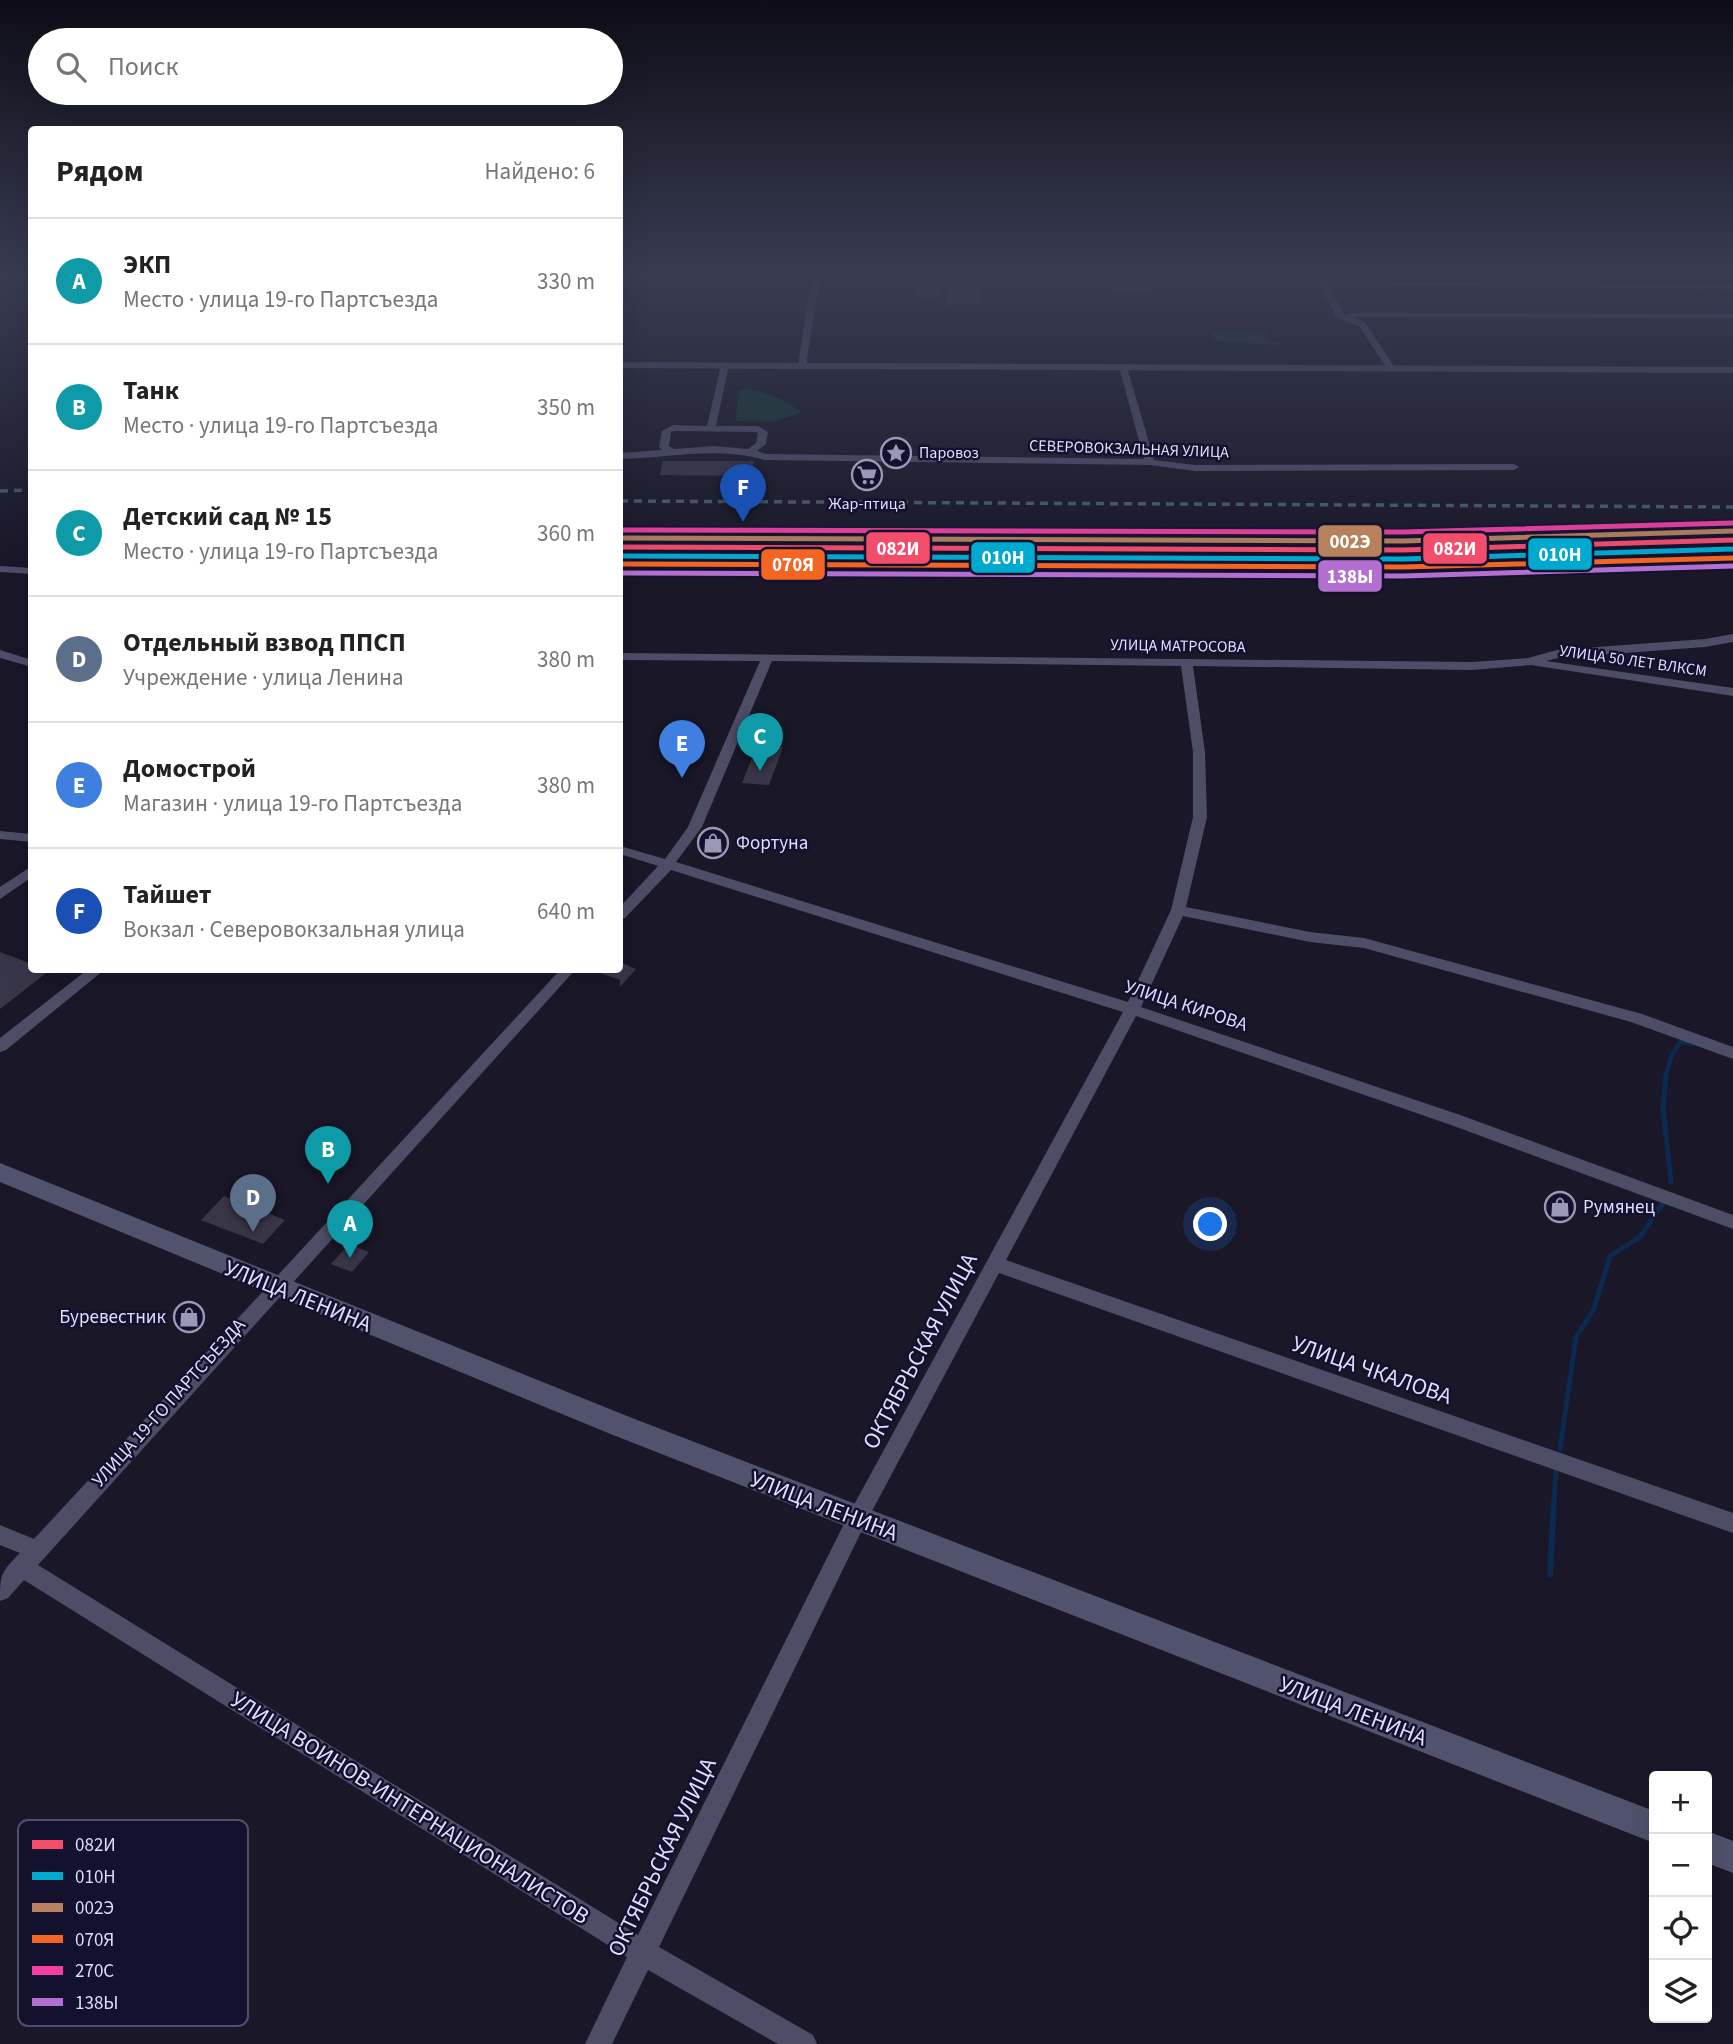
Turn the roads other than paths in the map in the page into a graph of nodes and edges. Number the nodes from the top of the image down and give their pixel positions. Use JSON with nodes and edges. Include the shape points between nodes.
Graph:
{"nodes":[{"id":1,"x":724,"y":371,"type":"edge"},
{"id":2,"x":1124,"y":371,"type":"edge"},
{"id":3,"x":711,"y":428,"type":"junction"},
{"id":4,"x":670,"y":450,"type":"junction"},
{"id":5,"x":752,"y":450,"type":"junction"},
{"id":6,"x":623,"y":456,"type":"edge"},
{"id":7,"x":1150,"y":462,"type":"junction"},
{"id":8,"x":1514,"y":467,"type":"dead end"},
{"id":9,"x":0,"y":569,"type":"edge"},
{"id":10,"x":28,"y":571,"type":"edge"},
{"id":11,"x":1733,"y":638,"type":"edge"},
{"id":12,"x":0,"y":654,"type":"edge"},
{"id":13,"x":623,"y":656,"type":"edge"},
{"id":14,"x":767,"y":658,"type":"junction"},
{"id":15,"x":1186,"y":662,"type":"junction"},
{"id":16,"x":1529,"y":662,"type":"junction"},
{"id":17,"x":28,"y":663,"type":"edge"},
{"id":18,"x":1733,"y":692,"type":"edge"},
{"id":19,"x":0,"y":835,"type":"edge"},
{"id":20,"x":28,"y":838,"type":"edge"},
{"id":21,"x":623,"y":851,"type":"edge"},
{"id":22,"x":668,"y":864,"type":"junction"},
{"id":23,"x":28,"y":873,"type":"edge"},
{"id":24,"x":0,"y":894,"type":"edge"},
{"id":25,"x":1178,"y":910,"type":"junction"},
{"id":26,"x":623,"y":912,"type":"edge"},
{"id":27,"x":92,"y":973,"type":"edge"},
{"id":28,"x":565,"y":973,"type":"edge"},
{"id":29,"x":1132,"y":1010,"type":"junction"},
{"id":30,"x":0,"y":1046,"type":"edge"},
{"id":31,"x":1733,"y":1053,"type":"edge"},
{"id":32,"x":0,"y":1172,"type":"edge"},
{"id":33,"x":1733,"y":1222,"type":"edge"},
{"id":34,"x":995,"y":1264,"type":"junction"},
{"id":35,"x":275,"y":1288,"type":"junction"},
{"id":36,"x":857,"y":1519,"type":"junction"},
{"id":37,"x":1733,"y":1523,"type":"edge"},
{"id":38,"x":0,"y":1535,"type":"edge"},
{"id":39,"x":28,"y":1558,"type":"junction"},
{"id":40,"x":0,"y":1591,"type":"edge"},
{"id":41,"x":1649,"y":1825,"type":"edge"},
{"id":42,"x":1712,"y":1849,"type":"edge"},
{"id":43,"x":1733,"y":1857,"type":"edge"},
{"id":44,"x":642,"y":1952,"type":"junction"},
{"id":45,"x":598,"y":2044,"type":"edge"},
{"id":46,"x":804,"y":2044,"type":"edge"}],
"edges":[{"from":1,"to":3,"type":"street"},
{"from":2,"to":7,"type":"street"},
{"from":3,"to":4,"type":"street","via":[[667,431],[664,447]]},
{"from":3,"to":5,"type":"street","via":[[758,429],[763,432],[761,444]]},
{"from":4,"to":5,"type":"street","name":"СЕВЕРОВОКЗАЛЬНАЯ УЛИЦА"},
{"from":4,"to":6,"type":"street","name":"СЕВЕРОВОКЗАЛЬНАЯ УЛИЦА","via":[[656,456]]},
{"from":5,"to":7,"type":"street","name":"СЕВЕРОВОКЗАЛЬНАЯ УЛИЦА","via":[[765,457]]},
{"from":7,"to":8,"type":"street","name":"СЕВЕРОВОКЗАЛЬНАЯ УЛИЦА","via":[[1195,468]]},
{"from":9,"to":10,"type":"street"},
{"from":11,"to":16,"type":"street","name":"УЛИЦА МАТРОСОВА","via":[[1557,654]]},
{"from":12,"to":17,"type":"street"},
{"from":13,"to":14,"type":"street","name":"УЛИЦА МАТРОСОВА"},
{"from":14,"to":15,"type":"street","name":"УЛИЦА МАТРОСОВА"},
{"from":14,"to":22,"type":"street","via":[[695,827]]},
{"from":15,"to":16,"type":"street","name":"УЛИЦА МАТРОСОВА","via":[[1472,666]]},
{"from":15,"to":25,"type":"street","name":"ОКТЯБРЬСКАЯ УЛИЦА","via":[[1199,752],[1200,817]]},
{"from":16,"to":18,"type":"street","name":"УЛИЦА 50 ЛЕТ ВЛКСМ"},
{"from":19,"to":20,"type":"street"},
{"from":21,"to":22,"type":"street","name":"УЛИЦА КИРОВА"},
{"from":22,"to":26,"type":"street"},
{"from":22,"to":29,"type":"street","name":"УЛИЦА КИРОВА"},
{"from":23,"to":24,"type":"street"},
{"from":25,"to":29,"type":"street","name":"ОКТЯБРЬСКАЯ УЛИЦА"},
{"from":25,"to":31,"type":"street","via":[[1310,937],[1364,943],[1636,1018]]},
{"from":27,"to":30,"type":"street"},
{"from":28,"to":35,"type":"street","name":"УЛИЦА 19-ГО ПАРТСЪЕЗДА"},
{"from":29,"to":33,"type":"street","name":"УЛИЦА КИРОВА","via":[[1537,1147]]},
{"from":29,"to":34,"type":"street","name":"ОКТЯБРЬСКАЯ УЛИЦА"},
{"from":32,"to":35,"type":"main road","name":"УЛИЦА ЛЕНИНА"},
{"from":34,"to":36,"type":"street","name":"ОКТЯБРЬСКАЯ УЛИЦА"},
{"from":34,"to":37,"type":"street","name":"УЛИЦА ЧКАЛОВА"},
{"from":35,"to":36,"type":"main road","name":"УЛИЦА ЛЕНИНА"},
{"from":35,"to":39,"type":"street","name":"УЛИЦА 19-ГО ПАРТСЪЕЗДА"},
{"from":36,"to":41,"type":"main road","name":"УЛИЦА ЛЕНИНА"},
{"from":36,"to":44,"type":"street","name":"ОКТЯБРЬСКАЯ УЛИЦА"},
{"from":38,"to":39,"type":"street","name":"УЛИЦА ВОИНОВ-ИНТЕРНАЦИОНАЛИСТОВ"},
{"from":39,"to":40,"type":"street","name":"УЛИЦА 19-ГО ПАРТСЪЕЗДА"},
{"from":39,"to":44,"type":"street","name":"УЛИЦА ВОИНОВ-ИНТЕРНАЦИОНАЛИСТОВ"},
{"from":42,"to":43,"type":"main road"},
{"from":44,"to":45,"type":"street","name":"ОКТЯБРЬСКАЯ УЛИЦА"},
{"from":44,"to":46,"type":"street","name":"УЛИЦА ВОИНОВ-ИНТЕРНАЦИОНАЛИСТОВ"}]}
